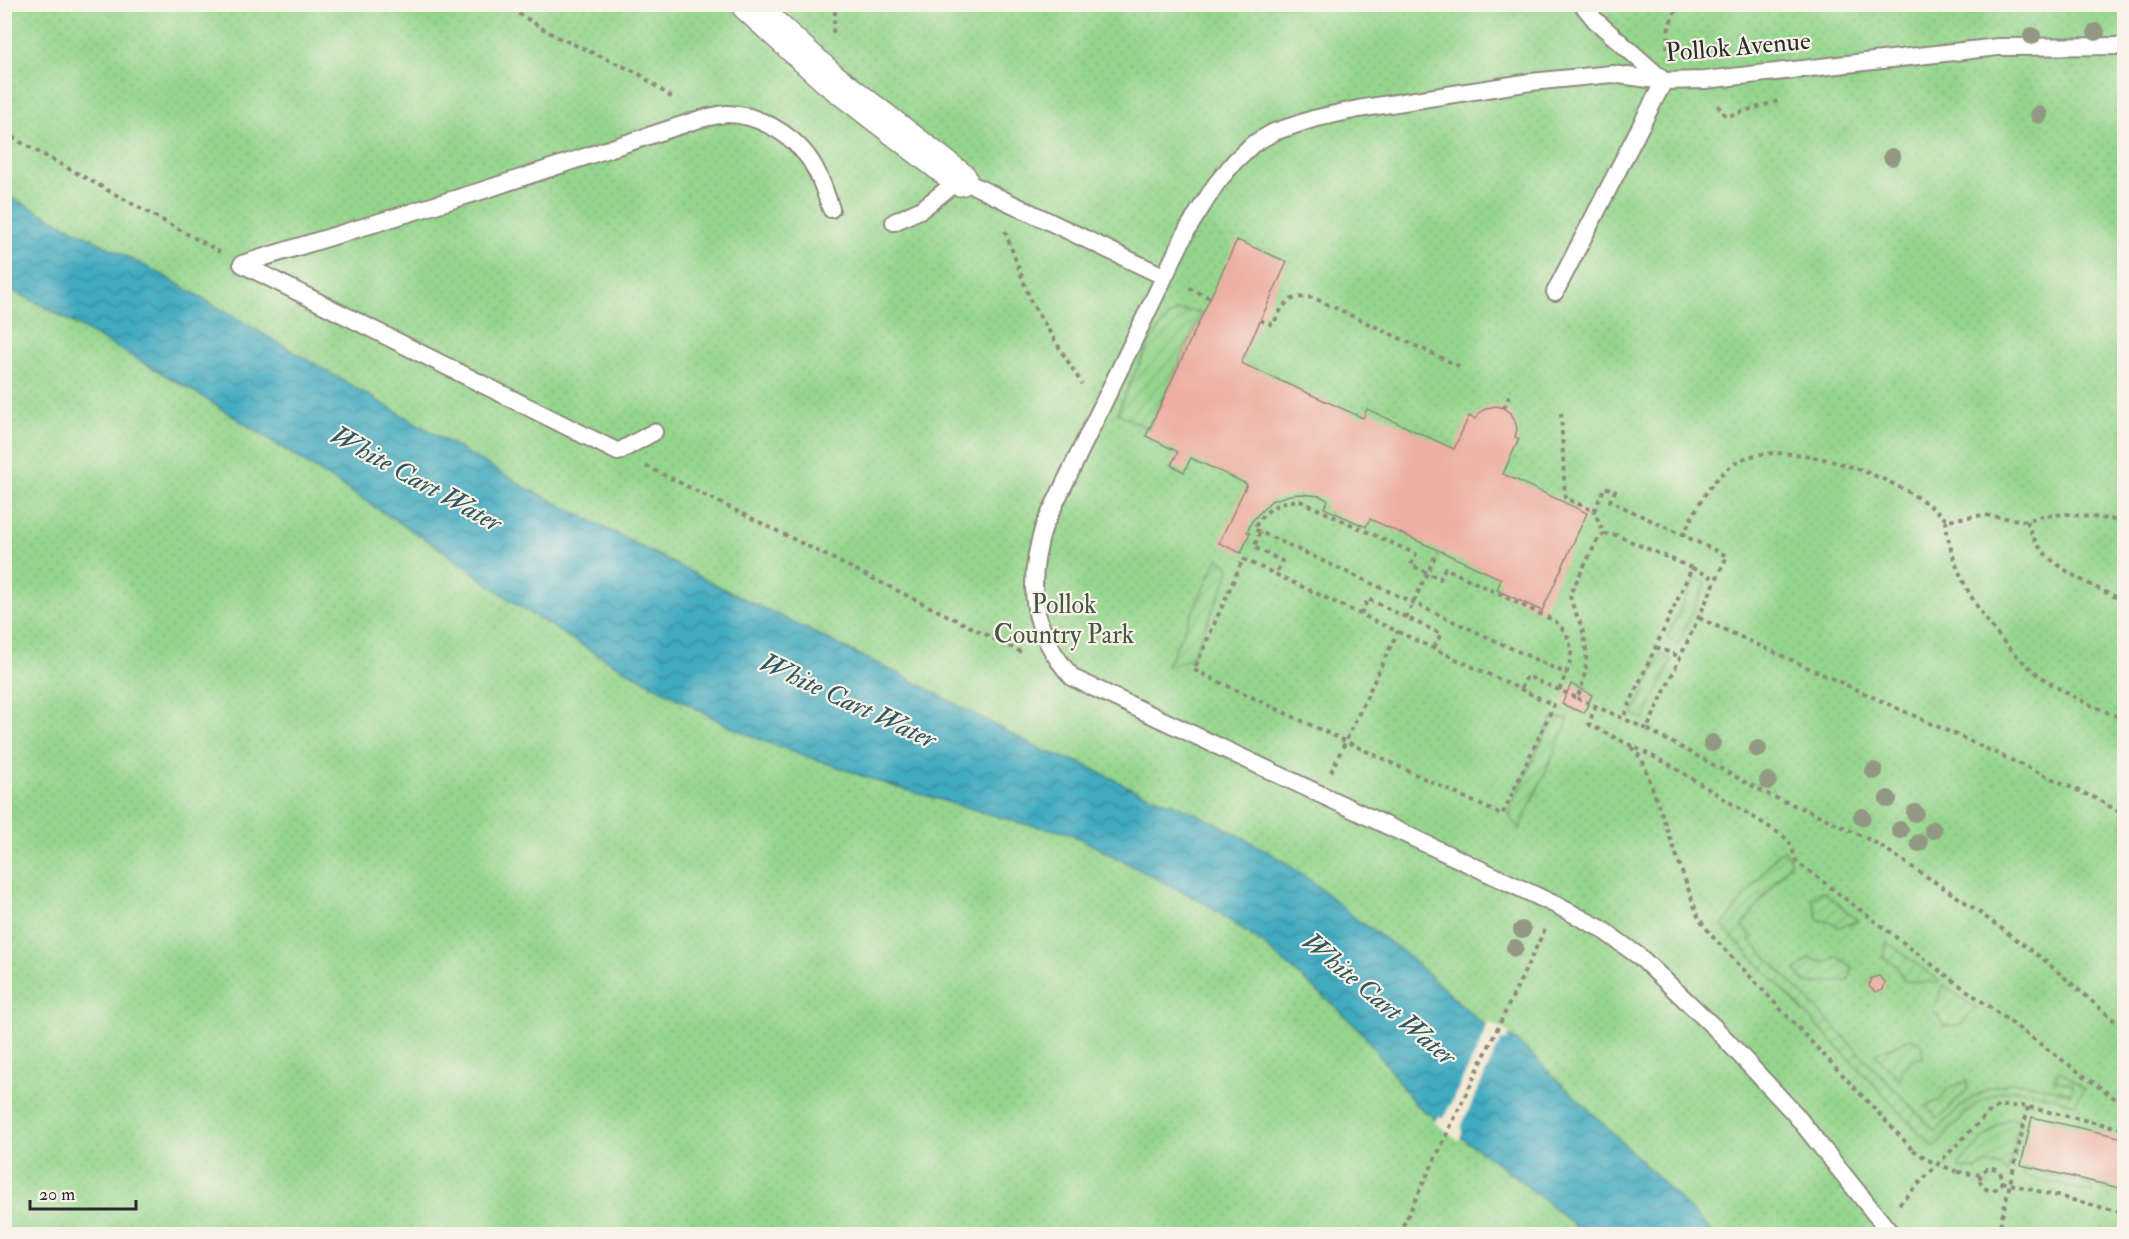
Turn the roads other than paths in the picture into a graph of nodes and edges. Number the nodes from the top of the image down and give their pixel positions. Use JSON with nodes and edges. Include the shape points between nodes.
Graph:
{"nodes":[{"id":1,"x":748,"y":4,"type":"edge"},
{"id":2,"x":1582,"y":4,"type":"edge"},
{"id":3,"x":2124,"y":46,"type":"edge"},
{"id":4,"x":1665,"y":81,"type":"junction"},
{"id":5,"x":960,"y":179,"type":"junction"},
{"id":6,"x":831,"y":208,"type":"dead end"},
{"id":7,"x":894,"y":222,"type":"dead end"},
{"id":8,"x":1163,"y":276,"type":"junction"},
{"id":9,"x":1555,"y":292,"type":"dead end"},
{"id":10,"x":654,"y":432,"type":"dead end"},
{"id":11,"x":1892,"y":1234,"type":"edge"}],
"edges":[{"from":1,"to":5,"type":"street","via":[[829,78]]},
{"from":2,"to":4,"type":"lane"},
{"from":3,"to":4,"type":"lane","name":"Pollok Avenue","via":[[1998,47],[1705,80]]},
{"from":4,"to":8,"type":"lane","name":"Pollok Avenue","via":[[1612,74],[1531,82],[1358,109],[1274,132],[1253,144],[1216,184]]},
{"from":4,"to":9,"type":"lane"},
{"from":5,"to":7,"type":"lane","via":[[922,209]]},
{"from":5,"to":8,"type":"lane"},
{"from":6,"to":10,"type":"lane","via":[[809,158],[796,143],[753,117],[726,114],[242,264],[618,452]]},
{"from":8,"to":11,"type":"lane","name":"Pollok Avenue","via":[[1044,526],[1034,571],[1035,597],[1040,626],[1056,660],[1072,678],[1600,928],[1640,957],[1715,1028],[1795,1114]]}]}
